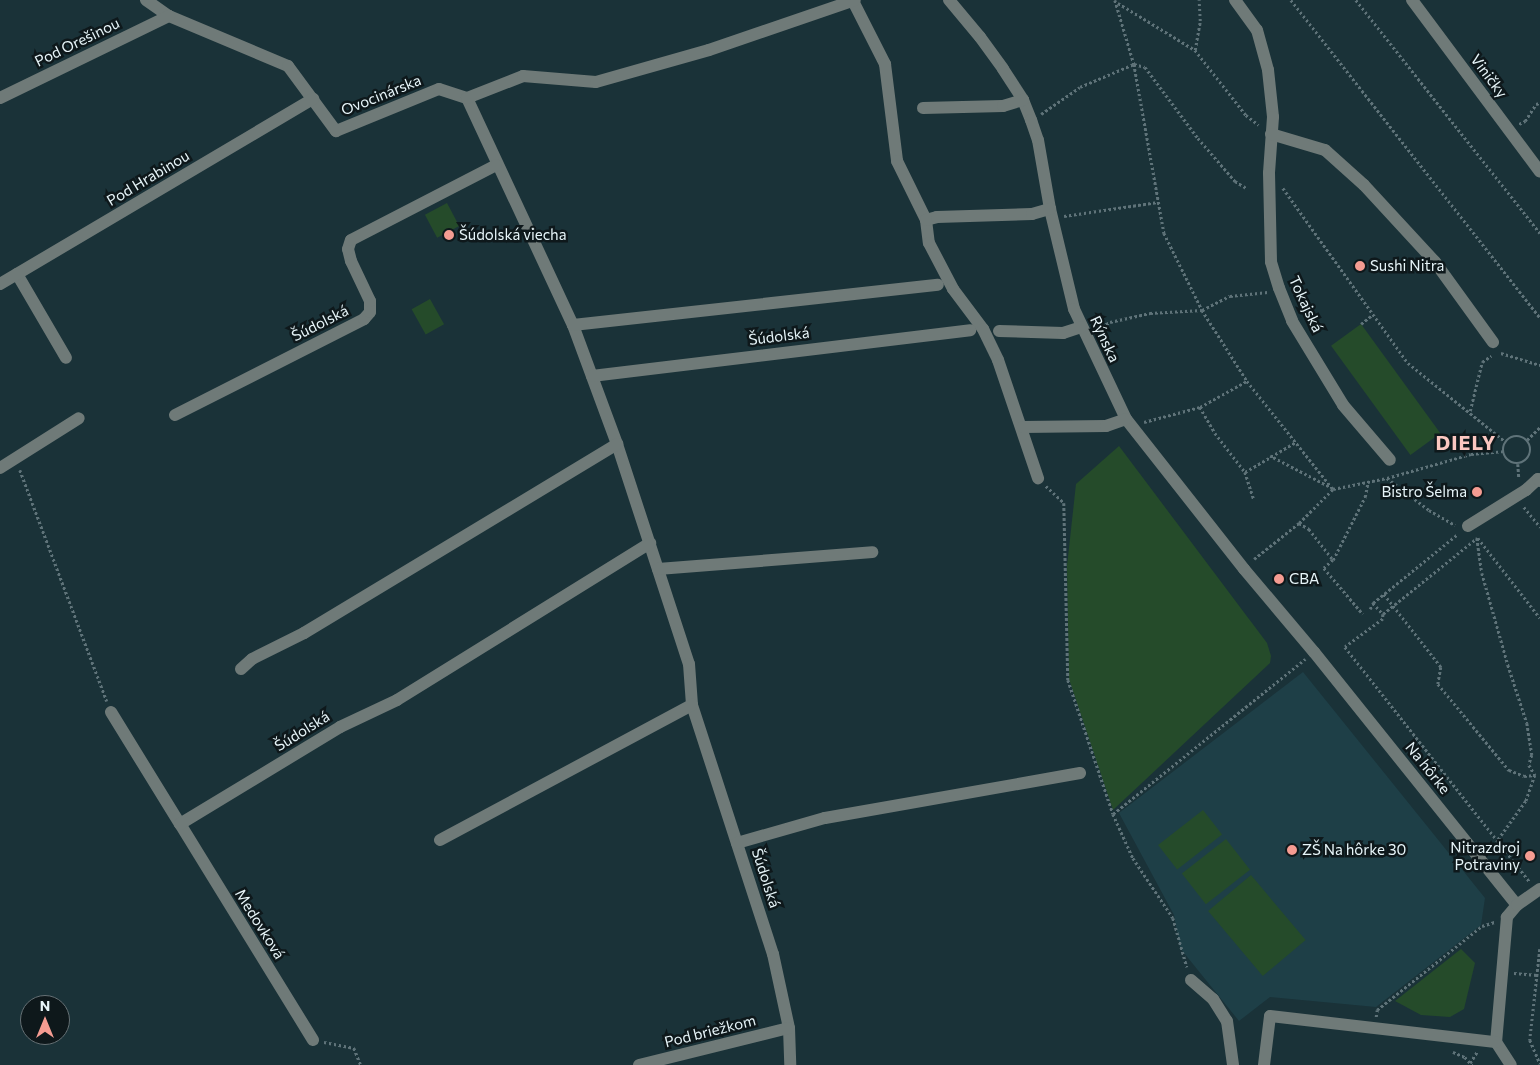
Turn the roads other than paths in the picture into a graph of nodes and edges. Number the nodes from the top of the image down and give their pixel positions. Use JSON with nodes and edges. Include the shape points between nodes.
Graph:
{"nodes":[{"id":1,"x":146,"y":0,"type":"edge"},
{"id":2,"x":854,"y":0,"type":"edge"},
{"id":3,"x":949,"y":0,"type":"edge"},
{"id":4,"x":1234,"y":0,"type":"edge"},
{"id":5,"x":1412,"y":0,"type":"edge"},
{"id":6,"x":834,"y":4,"type":"edge"},
{"id":7,"x":169,"y":16,"type":"junction"},
{"id":8,"x":0,"y":98,"type":"edge"},
{"id":9,"x":467,"y":98,"type":"junction"},
{"id":10,"x":312,"y":99,"type":"junction"},
{"id":11,"x":1023,"y":100,"type":"junction"},
{"id":12,"x":922,"y":108,"type":"dead end"},
{"id":13,"x":1271,"y":134,"type":"junction"},
{"id":14,"x":496,"y":165,"type":"junction"},
{"id":15,"x":1540,"y":172,"type":"edge"},
{"id":16,"x":1051,"y":214,"type":"junction"},
{"id":17,"x":926,"y":220,"type":"junction"},
{"id":18,"x":18,"y":274,"type":"junction"},
{"id":19,"x":0,"y":284,"type":"edge"},
{"id":20,"x":938,"y":285,"type":"dead end"},
{"id":21,"x":573,"y":326,"type":"junction"},
{"id":22,"x":970,"y":330,"type":"dead end"},
{"id":23,"x":999,"y":331,"type":"dead end"},
{"id":24,"x":1083,"y":332,"type":"junction"},
{"id":25,"x":1493,"y":342,"type":"dead end"},
{"id":26,"x":66,"y":358,"type":"dead end"},
{"id":27,"x":592,"y":376,"type":"junction"},
{"id":28,"x":175,"y":415,"type":"dead end"},
{"id":29,"x":79,"y":418,"type":"dead end"},
{"id":30,"x":1126,"y":420,"type":"junction"},
{"id":31,"x":1022,"y":427,"type":"junction"},
{"id":32,"x":617,"y":444,"type":"junction"},
{"id":33,"x":1390,"y":460,"type":"dead end"},
{"id":34,"x":0,"y":468,"type":"edge"},
{"id":35,"x":1539,"y":477,"type":"edge"},
{"id":36,"x":1038,"y":478,"type":"road end"},
{"id":37,"x":1466,"y":528,"type":"road end"},
{"id":38,"x":650,"y":543,"type":"junction"},
{"id":39,"x":872,"y":552,"type":"dead end"},
{"id":40,"x":658,"y":569,"type":"junction"},
{"id":41,"x":1314,"y":652,"type":"joint"},
{"id":42,"x":241,"y":669,"type":"dead end"},
{"id":43,"x":692,"y":705,"type":"junction"},
{"id":44,"x":111,"y":712,"type":"road end"},
{"id":45,"x":1080,"y":773,"type":"dead end"},
{"id":46,"x":180,"y":824,"type":"junction"},
{"id":47,"x":440,"y":840,"type":"dead end"},
{"id":48,"x":737,"y":843,"type":"junction"},
{"id":49,"x":1539,"y":890,"type":"edge"},
{"id":50,"x":1517,"y":905,"type":"junction"},
{"id":51,"x":1191,"y":980,"type":"road end"},
{"id":52,"x":789,"y":1028,"type":"junction"},
{"id":53,"x":313,"y":1040,"type":"road end"},
{"id":54,"x":1496,"y":1042,"type":"junction"},
{"id":55,"x":639,"y":1065,"type":"edge"},
{"id":56,"x":790,"y":1065,"type":"edge"},
{"id":57,"x":1233,"y":1065,"type":"edge"},
{"id":58,"x":1264,"y":1065,"type":"edge"},
{"id":59,"x":1511,"y":1065,"type":"edge"}],
"edges":[{"from":1,"to":7,"type":"street","name":"Ovocinárska"},
{"from":2,"to":6,"type":"street"},
{"from":2,"to":17,"type":"street","via":[[885,64],[897,161]]},
{"from":3,"to":11,"type":"street","name":"Rýnska","via":[[980,37]]},
{"from":4,"to":13,"type":"street","name":"Tokajská","via":[[1256,30],[1268,70],[1273,117]]},
{"from":5,"to":15,"type":"street","name":"Viničky"},
{"from":6,"to":9,"type":"street","via":[[709,50],[596,82],[523,76]]},
{"from":7,"to":8,"type":"street","name":"Pod Orešinou"},
{"from":7,"to":10,"type":"street","name":"Ovocinárska","via":[[288,66]]},
{"from":9,"to":10,"type":"street","name":"Ovocinárska","via":[[439,89],[336,131]]},
{"from":9,"to":14,"type":"street","name":"Šúdolská"},
{"from":10,"to":18,"type":"street","name":"Pod Hrabinou"},
{"from":11,"to":12,"type":"street","via":[[1003,106]]},
{"from":11,"to":16,"type":"street","name":"Rýnska","via":[[1032,120]]},
{"from":13,"to":25,"type":"street","via":[[1325,150],[1364,185],[1435,262]]},
{"from":13,"to":33,"type":"street","name":"Tokajská","via":[[1271,262],[1279,288],[1292,321],[1343,405]]},
{"from":14,"to":21,"type":"street","name":"Šúdolská"},
{"from":14,"to":28,"type":"street","name":"Šúdolská","via":[[351,240],[348,250],[351,261],[370,301],[370,312],[364,319]]},
{"from":16,"to":17,"type":"street"},
{"from":16,"to":24,"type":"street","name":"Rýnska","via":[[1074,309]]},
{"from":17,"to":31,"type":"street","via":[[929,244],[937,262],[983,329]]},
{"from":18,"to":19,"type":"street","name":"Pod Hrabinou"},
{"from":18,"to":26,"type":"street"},
{"from":20,"to":21,"type":"street"},
{"from":21,"to":27,"type":"street","name":"Šúdolská"},
{"from":22,"to":27,"type":"street","name":"Šúdolská"},
{"from":23,"to":24,"type":"street"},
{"from":24,"to":30,"type":"street","name":"Rýnska"},
{"from":27,"to":32,"type":"street","name":"Šúdolská"},
{"from":29,"to":34,"type":"street"},
{"from":30,"to":31,"type":"street","via":[[1106,426]]},
{"from":30,"to":41,"type":"street","name":"Rýnska"},
{"from":31,"to":36,"type":"street"},
{"from":32,"to":38,"type":"street","name":"Šúdolská"},
{"from":32,"to":42,"type":"street"},
{"from":35,"to":37,"type":"street","via":[[1526,490]]},
{"from":38,"to":40,"type":"street","name":"Šúdolská"},
{"from":38,"to":46,"type":"street","name":"Šúdolská","via":[[397,700],[340,727]]},
{"from":39,"to":40,"type":"street"},
{"from":40,"to":43,"type":"street","name":"Šúdolská","via":[[689,664]]},
{"from":41,"to":50,"type":"street","name":"Na hôrke"},
{"from":43,"to":47,"type":"street"},
{"from":43,"to":48,"type":"street","name":"Šúdolská"},
{"from":44,"to":46,"type":"street","name":"Medovková"},
{"from":45,"to":48,"type":"street","via":[[825,818]]},
{"from":46,"to":53,"type":"street","name":"Medovková"},
{"from":48,"to":52,"type":"street","name":"Šúdolská","via":[[773,954]]},
{"from":49,"to":50,"type":"street"},
{"from":50,"to":54,"type":"street","via":[[1507,916]]},
{"from":51,"to":57,"type":"street","via":[[1213,999],[1227,1021]]},
{"from":52,"to":55,"type":"street","name":"Pod briežkom"},
{"from":52,"to":56,"type":"street","name":"Šúdolská"},
{"from":54,"to":58,"type":"street","via":[[1270,1016]]},
{"from":54,"to":59,"type":"street"}]}
